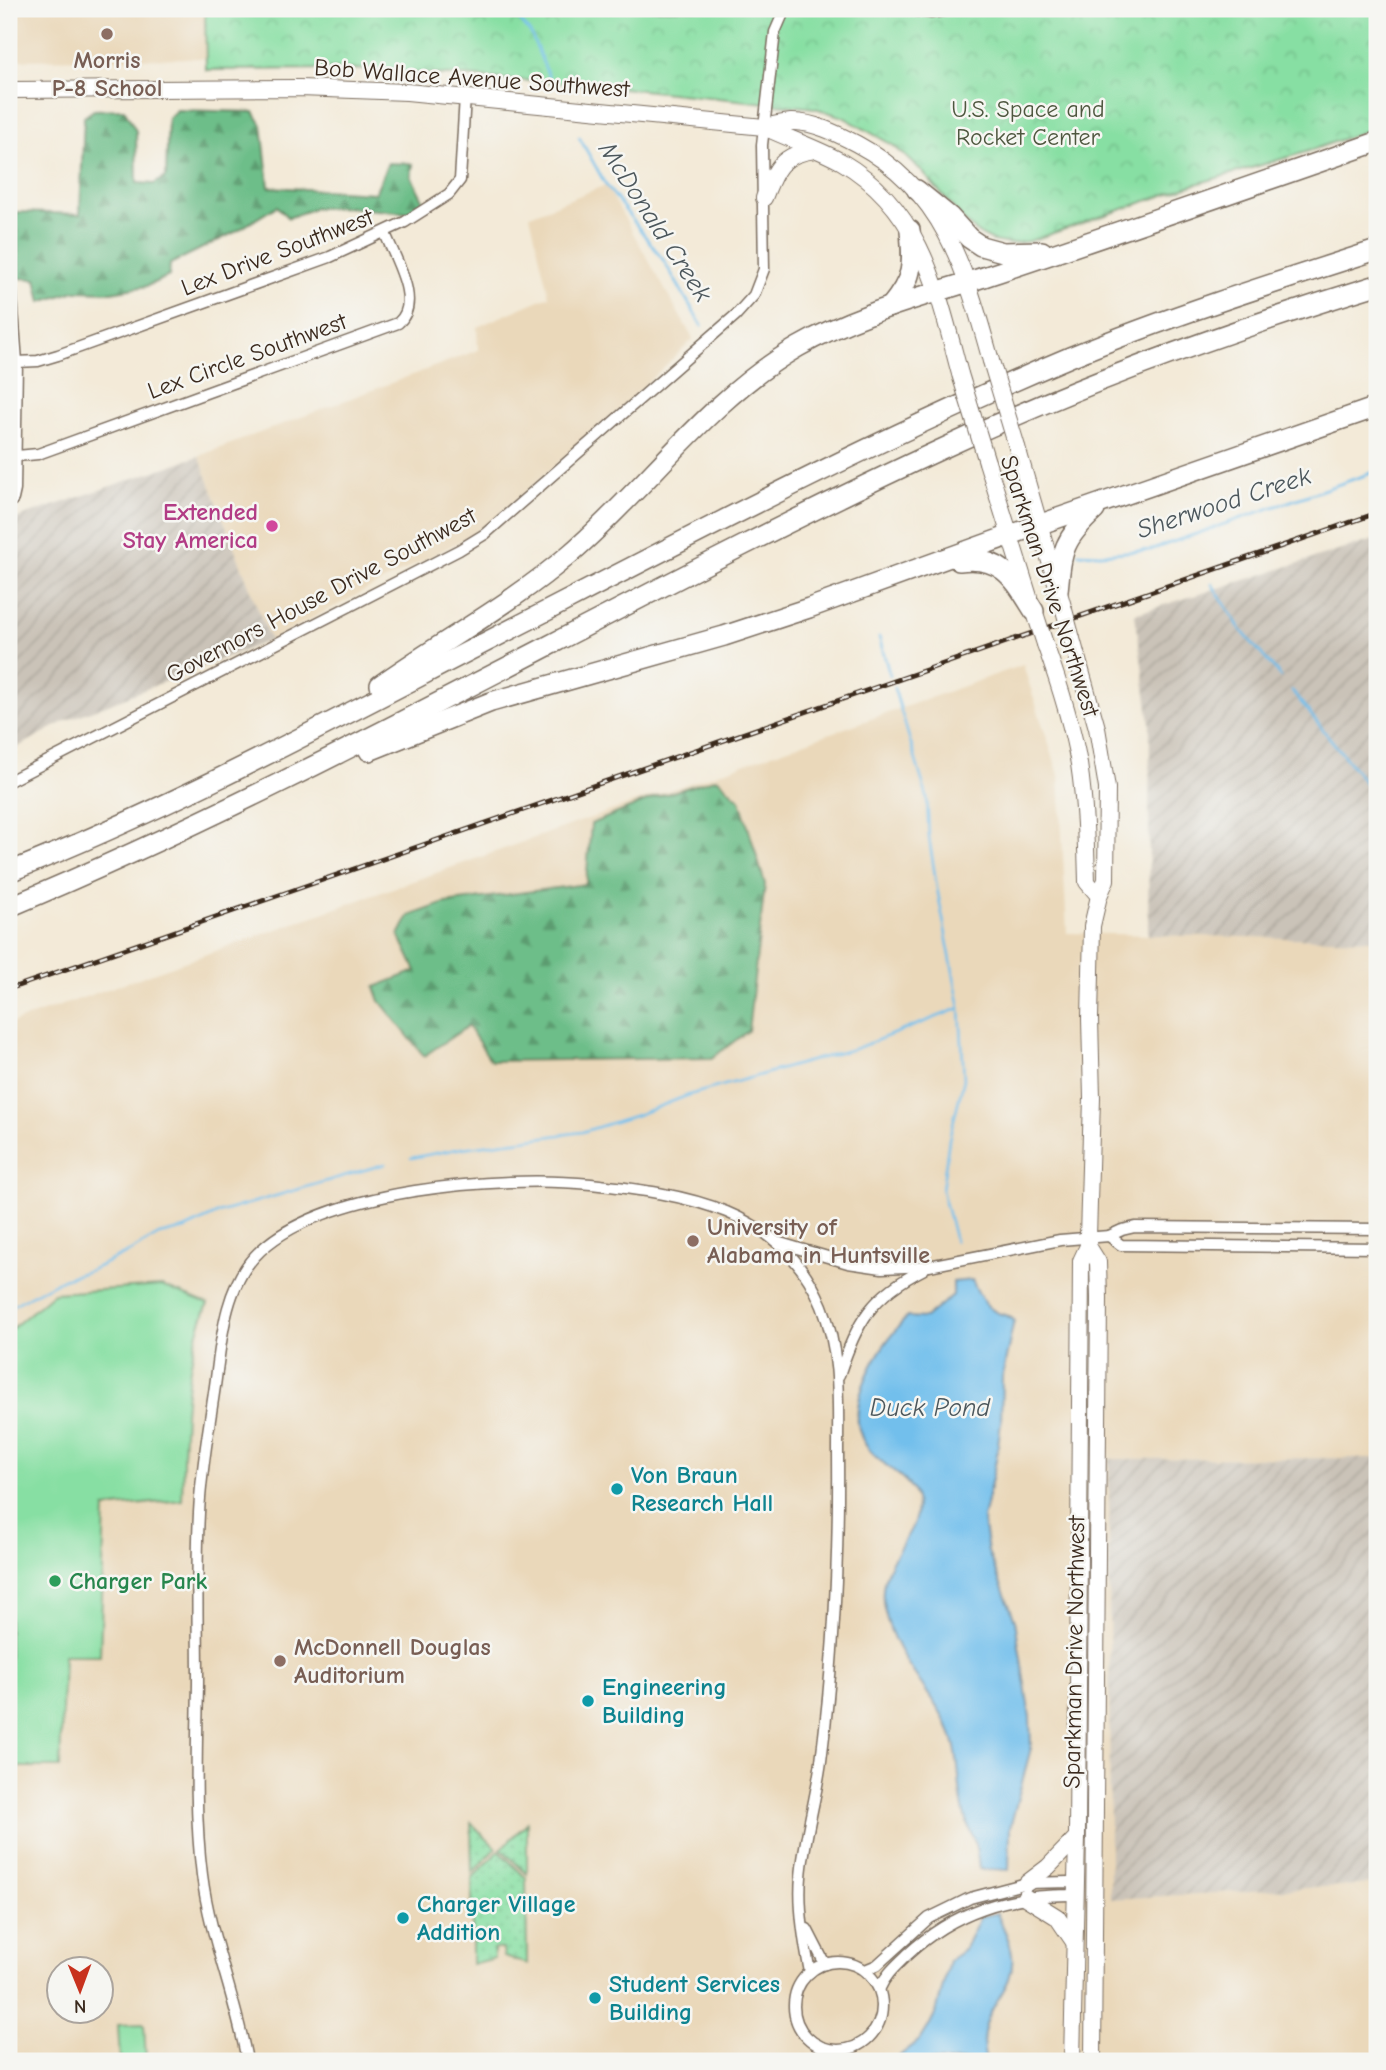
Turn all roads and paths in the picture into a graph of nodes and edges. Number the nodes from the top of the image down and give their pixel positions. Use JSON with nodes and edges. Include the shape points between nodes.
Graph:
{"nodes":[{"id":1,"x":785,"y":9,"type":"edge"},
{"id":2,"x":905,"y":9,"type":"edge"},
{"id":3,"x":955,"y":9,"type":"edge"},
{"id":4,"x":9,"y":90,"type":"edge"},
{"id":5,"x":466,"y":96,"type":"junction"},
{"id":6,"x":764,"y":127,"type":"junction"},
{"id":7,"x":1377,"y":142,"type":"edge"},
{"id":8,"x":815,"y":150,"type":"junction"},
{"id":9,"x":917,"y":190,"type":"junction"},
{"id":10,"x":764,"y":198,"type":"junction"},
{"id":11,"x":910,"y":230,"type":"junction"},
{"id":12,"x":385,"y":233,"type":"junction"},
{"id":13,"x":1064,"y":250,"type":"junction"},
{"id":14,"x":1377,"y":250,"type":"edge"},
{"id":15,"x":9,"y":256,"type":"edge"},
{"id":16,"x":968,"y":283,"type":"junction"},
{"id":17,"x":1377,"y":285,"type":"edge"},
{"id":18,"x":938,"y":291,"type":"junction"},
{"id":19,"x":890,"y":307,"type":"junction"},
{"id":20,"x":17,"y":362,"type":"junction"},
{"id":21,"x":1377,"y":407,"type":"edge"},
{"id":22,"x":1017,"y":447,"type":"joint"},
{"id":23,"x":17,"y":456,"type":"junction"},
{"id":24,"x":9,"y":505,"type":"edge"},
{"id":25,"x":1100,"y":505,"type":"junction"},
{"id":26,"x":1041,"y":524,"type":"junction"},
{"id":27,"x":1011,"y":537,"type":"junction"},
{"id":28,"x":931,"y":565,"type":"junction"},
{"id":29,"x":1061,"y":601,"type":"junction"},
{"id":30,"x":1035,"y":614,"type":"junction"},
{"id":31,"x":319,"y":727,"type":"junction"},
{"id":32,"x":9,"y":781,"type":"edge"},
{"id":33,"x":286,"y":781,"type":"junction"},
{"id":34,"x":9,"y":872,"type":"edge"},
{"id":35,"x":1099,"y":895,"type":"junction"},
{"id":36,"x":9,"y":907,"type":"edge"},
{"id":37,"x":1377,"y":1229,"type":"edge"},
{"id":38,"x":1109,"y":1236,"type":"junction"},
{"id":39,"x":777,"y":1242,"type":"junction"},
{"id":40,"x":1088,"y":1242,"type":"junction"},
{"id":41,"x":1377,"y":1248,"type":"edge"},
{"id":42,"x":929,"y":1266,"type":"junction"},
{"id":43,"x":838,"y":1378,"type":"junction"},
{"id":44,"x":1077,"y":1838,"type":"junction"},
{"id":45,"x":1076,"y":1888,"type":"junction"},
{"id":46,"x":1094,"y":1889,"type":"junction"},
{"id":47,"x":1026,"y":1890,"type":"junction"},
{"id":48,"x":803,"y":1922,"type":"junction"},
{"id":49,"x":1075,"y":1943,"type":"junction"},
{"id":50,"x":825,"y":1964,"type":"junction"},
{"id":51,"x":865,"y":1970,"type":"junction"},
{"id":52,"x":810,"y":1972,"type":"junction"},
{"id":53,"x":880,"y":1988,"type":"junction"},
{"id":54,"x":826,"y":2049,"type":"junction"},
{"id":55,"x":844,"y":2056,"type":"edge"},
{"id":56,"x":247,"y":2061,"type":"edge"},
{"id":57,"x":830,"y":2061,"type":"edge"},
{"id":58,"x":1072,"y":2061,"type":"edge"},
{"id":59,"x":1093,"y":2061,"type":"edge"}],
"edges":[{"from":1,"to":6,"type":"street","name":"Governors House Drive Southwest","via":[[775,32]]},
{"from":2,"to":3,"type":"street","via":[[931,13]]},
{"from":4,"to":5,"type":"main road","name":"Bob Wallace Avenue Southwest","via":[[300,88]]},
{"from":5,"to":6,"type":"main road","name":"Bob Wallace Avenue Southwest"},
{"from":5,"to":12,"type":"street","name":"Lex Drive Southwest","via":[[458,184]]},
{"from":6,"to":8,"type":"main road","name":"Bob Wallace Avenue Southwest"},
{"from":6,"to":9,"type":"main road","name":"Bob Wallace Avenue Southwest","via":[[793,122],[832,132],[868,150]]},
{"from":6,"to":10,"type":"street","name":"Governors House Drive Southwest"},
{"from":7,"to":13,"type":"highway"},
{"from":8,"to":10,"type":"main road","via":[[780,165]]},
{"from":8,"to":11,"type":"main road","name":"Bob Wallace Avenue Southwest","via":[[865,179]]},
{"from":9,"to":13,"type":"highway","via":[[981,246],[1009,253]]},
{"from":9,"to":16,"type":"main road","name":"Bob Wallace Avenue Southwest","via":[[947,233]]},
{"from":10,"to":32,"type":"street","name":"Governors House Drive Southwest","via":[[764,269],[750,301],[485,534]]},
{"from":11,"to":18,"type":"main road","name":"Bob Wallace Avenue Southwest"},
{"from":11,"to":19,"type":"highway","via":[[911,277]]},
{"from":12,"to":20,"type":"street","name":"Lex Drive Southwest","via":[[58,355]]},
{"from":12,"to":23,"type":"street","name":"Lex Circle Southwest","via":[[410,302],[398,323],[38,454]]},
{"from":13,"to":16,"type":"highway"},
{"from":14,"to":31,"type":"highway","via":[[1210,304],[1071,357],[930,420]]},
{"from":15,"to":20,"type":"street"},
{"from":16,"to":18,"type":"highway"},
{"from":16,"to":22,"type":"main road","name":"Bob Wallace Avenue Southwest","bridge":true},
{"from":17,"to":33,"type":"highway","via":[[1099,381],[949,445]]},
{"from":18,"to":19,"type":"highway"},
{"from":18,"to":27,"type":"main road","name":"Sparkman Drive Northwest","bridge":true},
{"from":19,"to":31,"type":"highway","via":[[830,330],[770,364],[726,400],[597,529],[544,575]]},
{"from":20,"to":23,"type":"street"},
{"from":21,"to":25,"type":"highway"},
{"from":22,"to":26,"type":"main road","name":"Sparkman Drive Northwest"},
{"from":23,"to":24,"type":"street","via":[[15,495]]},
{"from":25,"to":26,"type":"highway"},
{"from":25,"to":29,"type":"highway","via":[[1065,545]]},
{"from":26,"to":27,"type":"highway"},
{"from":26,"to":29,"type":"main road","name":"Sparkman Drive Northwest"},
{"from":27,"to":28,"type":"highway"},
{"from":27,"to":30,"type":"main road","name":"Sparkman Drive Northwest"},
{"from":28,"to":30,"type":"highway","via":[[977,560],[993,564],[1015,580]]},
{"from":28,"to":33,"type":"highway","via":[[724,636],[491,702]]},
{"from":29,"to":35,"type":"main road","name":"Sparkman Drive Northwest","bridge":true,"via":[[1097,728],[1107,788],[1106,880]]},
{"from":30,"to":35,"type":"main road","name":"Sparkman Drive Northwest","bridge":true,"via":[[1079,762],[1087,882]]},
{"from":31,"to":34,"type":"highway","via":[[255,762]]},
{"from":33,"to":36,"type":"highway"},
{"from":35,"to":40,"type":"main road","name":"Sparkman Drive Northwest","via":[[1092,926]]},
{"from":37,"to":38,"type":"street","via":[[1135,1227]]},
{"from":38,"to":40,"type":"street"},
{"from":38,"to":41,"type":"street","via":[[1121,1245]]},
{"from":39,"to":42,"type":"street","via":[[848,1263],[882,1268]]},
{"from":39,"to":43,"type":"street","via":[[800,1266],[820,1301]]},
{"from":39,"to":56,"type":"street","via":[[749,1222],[686,1198],[576,1183],[514,1183],[401,1194],[321,1215],[281,1234],[254,1256],[239,1279],[222,1334],[199,1516],[197,1828],[204,1889]]},
{"from":40,"to":42,"type":"street","via":[[1060,1240]]},
{"from":40,"to":44,"type":"main road","name":"Sparkman Drive Northwest","via":[[1081,1261]]},
{"from":40,"to":46,"type":"main road","name":"Sparkman Drive Northwest","via":[[1098,1262],[1100,1298]]},
{"from":42,"to":43,"type":"street","via":[[900,1281],[865,1314]]},
{"from":43,"to":48,"type":"street","via":[[839,1554],[821,1763],[801,1876]]},
{"from":44,"to":45,"type":"main road","name":"Sparkman Drive Northwest"},
{"from":44,"to":47,"type":"main road"},
{"from":45,"to":46,"type":"street"},
{"from":45,"to":47,"type":"street","via":[[1070,1895]]},
{"from":45,"to":49,"type":"main road","name":"Sparkman Drive Northwest"},
{"from":46,"to":59,"type":"main road","name":"Sparkman Drive Northwest"},
{"from":47,"to":49,"type":"main road","via":[[1057,1917]]},
{"from":47,"to":51,"type":"street","via":[[970,1898],[929,1918],[877,1965]]},
{"from":47,"to":53,"type":"street","via":[[967,1913],[933,1933],[886,1976]]},
{"from":48,"to":50,"type":"street"},
{"from":48,"to":52,"type":"street"},
{"from":49,"to":58,"type":"main road","name":"Sparkman Drive Northwest"},
{"from":50,"to":51,"type":"street","via":[[847,1963]]},
{"from":50,"to":52,"type":"street"},
{"from":51,"to":53,"type":"street"},
{"from":52,"to":54,"type":"street","via":[[793,2004],[796,2024]]},
{"from":53,"to":55,"type":"street","via":[[881,2019],[864,2043]]},
{"from":54,"to":55,"type":"street"},
{"from":54,"to":57,"type":"street"}]}
